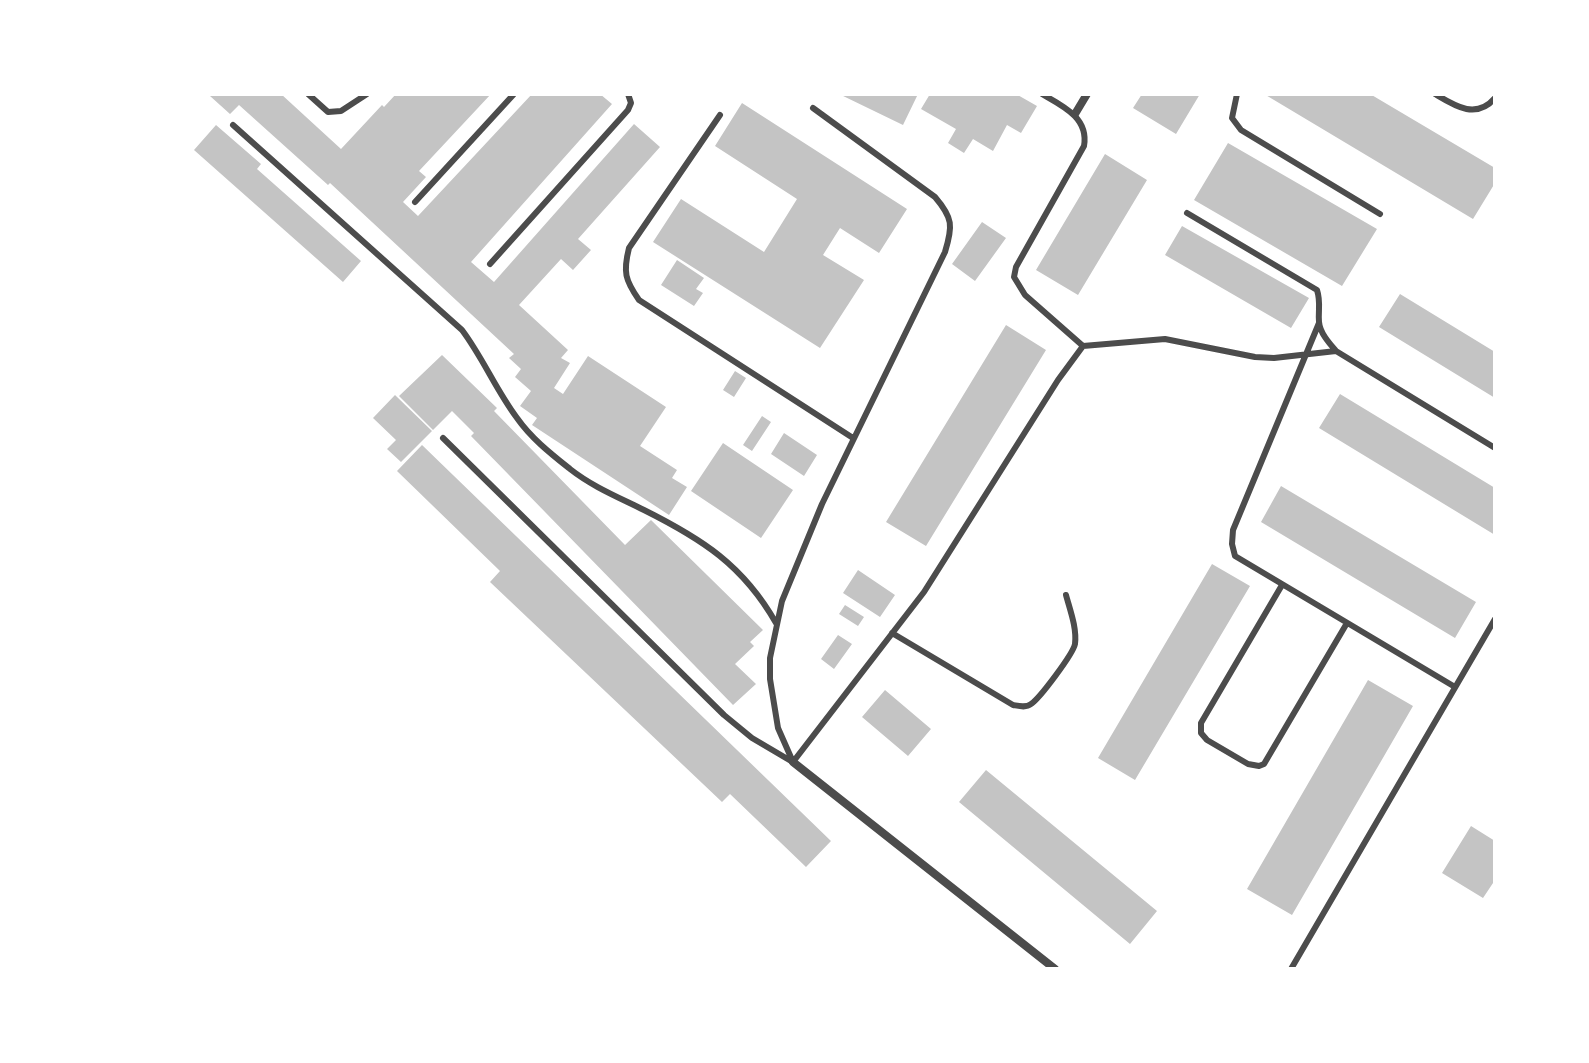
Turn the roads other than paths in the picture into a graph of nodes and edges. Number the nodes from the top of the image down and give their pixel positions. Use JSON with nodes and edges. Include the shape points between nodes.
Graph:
{"nodes":[{"id":1,"x":308,"y":94,"type":"edge"},
{"id":2,"x":367,"y":94,"type":"edge"},
{"id":3,"x":514,"y":94,"type":"edge"},
{"id":4,"x":628,"y":94,"type":"edge"},
{"id":5,"x":1042,"y":94,"type":"edge"},
{"id":6,"x":1087,"y":94,"type":"edge"},
{"id":7,"x":1237,"y":94,"type":"edge"},
{"id":8,"x":1435,"y":94,"type":"edge"},
{"id":9,"x":1495,"y":98,"type":"edge"},
{"id":10,"x":813,"y":108,"type":"dead end"},
{"id":11,"x":1075,"y":114,"type":"junction"},
{"id":12,"x":720,"y":115,"type":"dead end"},
{"id":13,"x":233,"y":125,"type":"dead end"},
{"id":14,"x":415,"y":202,"type":"dead end"},
{"id":15,"x":1187,"y":213,"type":"dead end"},
{"id":16,"x":1380,"y":214,"type":"dead end"},
{"id":17,"x":490,"y":264,"type":"dead end"},
{"id":18,"x":1319,"y":323,"type":"junction"},
{"id":19,"x":1083,"y":346,"type":"junction"},
{"id":20,"x":1336,"y":351,"type":"junction"},
{"id":21,"x":1308,"y":354,"type":"junction"},
{"id":22,"x":443,"y":438,"type":"dead end"},
{"id":23,"x":853,"y":438,"type":"junction"},
{"id":24,"x":1495,"y":448,"type":"edge"},
{"id":25,"x":1282,"y":585,"type":"junction"},
{"id":26,"x":1066,"y":595,"type":"dead end"},
{"id":27,"x":1495,"y":619,"type":"edge"},
{"id":28,"x":776,"y":623,"type":"junction"},
{"id":29,"x":1347,"y":623,"type":"junction"},
{"id":30,"x":892,"y":633,"type":"junction"},
{"id":31,"x":1455,"y":687,"type":"junction"},
{"id":32,"x":793,"y":762,"type":"junction"},
{"id":33,"x":1055,"y":969,"type":"edge"},
{"id":34,"x":1291,"y":969,"type":"edge"}],
"edges":[{"from":1,"to":2,"type":"lane","via":[[328,112],[341,111]]},
{"from":3,"to":14,"type":"lane"},
{"from":4,"to":17,"type":"lane","via":[[628,110]]},
{"from":5,"to":11,"type":"lane"},
{"from":6,"to":11,"type":"street"},
{"from":7,"to":16,"type":"lane","via":[[1232,118],[1241,130]]},
{"from":8,"to":9,"type":"lane","via":[[1462,110],[1477,110]]},
{"from":10,"to":23,"type":"lane","via":[[935,197],[948,212],[951,232]]},
{"from":11,"to":19,"type":"lane","via":[[1086,137],[1084,146],[1014,277],[1025,295]]},
{"from":12,"to":23,"type":"lane","via":[[629,248],[624,268],[629,284],[639,300]]},
{"from":13,"to":28,"type":"lane","via":[[462,330],[510,409],[541,444],[591,484],[729,563],[761,597]]},
{"from":15,"to":18,"type":"lane","via":[[1309,283],[1321,301]]},
{"from":18,"to":20,"type":"lane"},
{"from":18,"to":21,"type":"lane"},
{"from":19,"to":21,"type":"lane","via":[[1165,339],[1255,357]]},
{"from":19,"to":30,"type":"lane"},
{"from":20,"to":21,"type":"lane"},
{"from":20,"to":24,"type":"lane"},
{"from":21,"to":25,"type":"lane","via":[[1233,530],[1235,556]]},
{"from":22,"to":32,"type":"lane","via":[[724,715]]},
{"from":23,"to":28,"type":"lane"},
{"from":25,"to":29,"type":"lane"},
{"from":25,"to":29,"type":"lane","via":[[1201,723],[1203,737],[1221,748],[1253,766],[1269,760]]},
{"from":26,"to":30,"type":"lane","via":[[1074,648],[1038,696],[1022,707]]},
{"from":27,"to":31,"type":"lane"},
{"from":28,"to":32,"type":"lane","via":[[770,658],[772,701],[782,744]]},
{"from":29,"to":31,"type":"lane"},
{"from":30,"to":32,"type":"lane"},
{"from":31,"to":34,"type":"lane"},
{"from":32,"to":33,"type":"street"}]}
